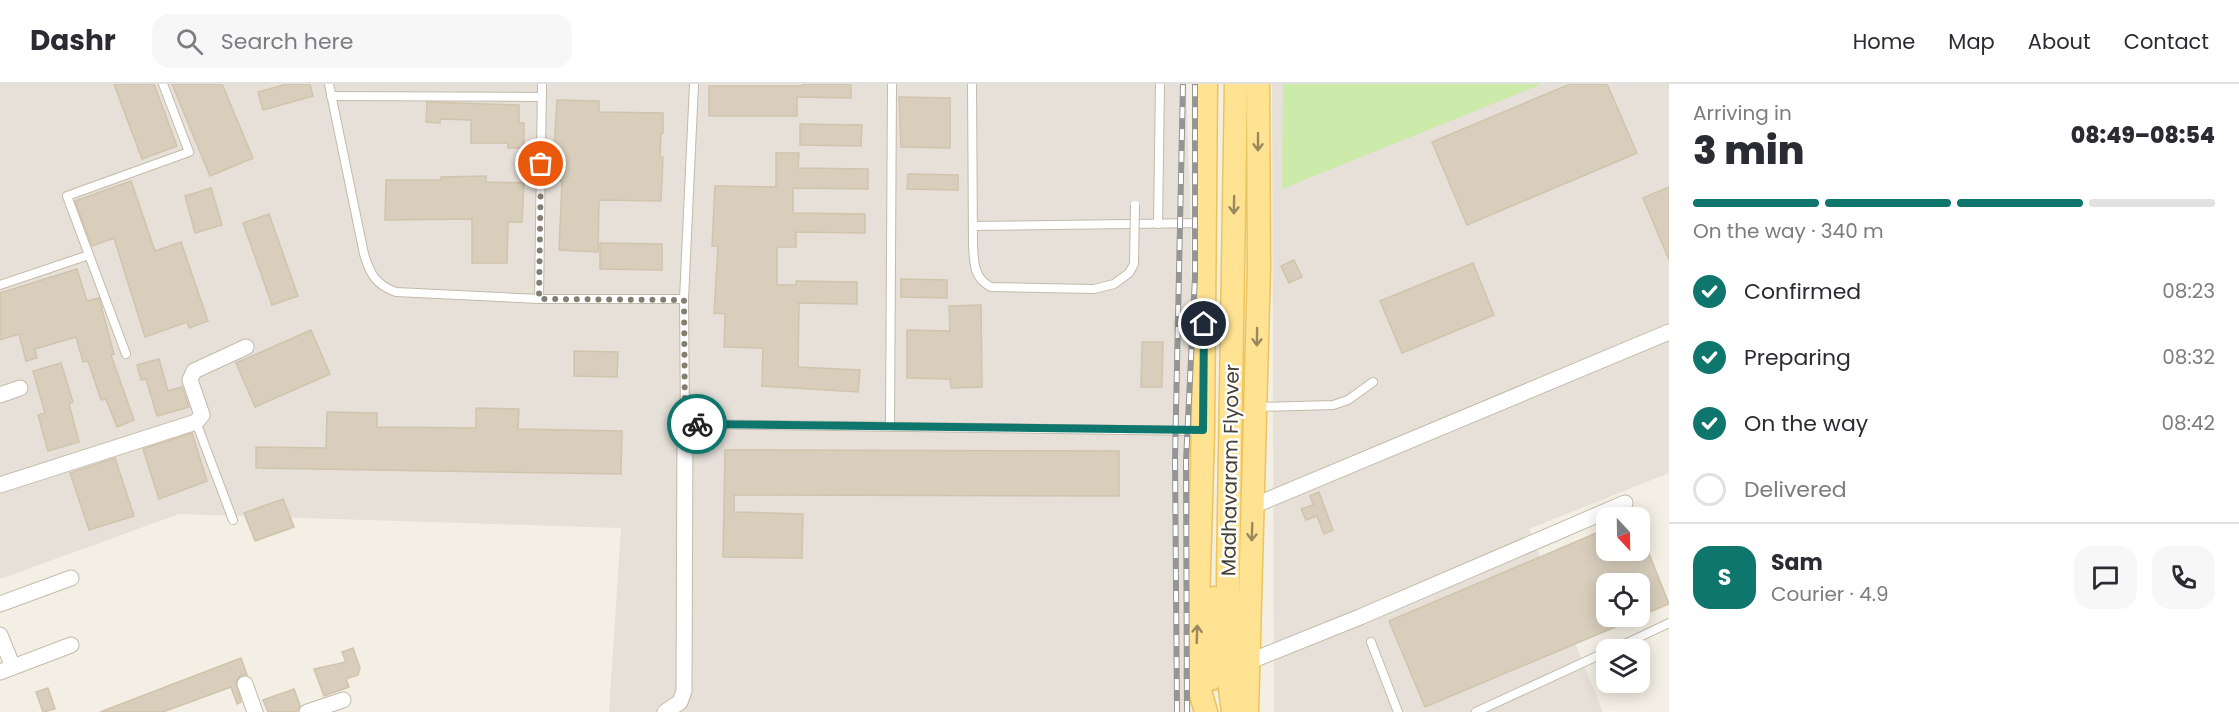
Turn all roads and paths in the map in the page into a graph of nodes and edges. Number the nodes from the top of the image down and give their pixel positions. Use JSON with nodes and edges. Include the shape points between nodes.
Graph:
{"nodes":[{"id":1,"x":163,"y":84,"type":"edge"},
{"id":2,"x":328,"y":84,"type":"edge"},
{"id":3,"x":542,"y":84,"type":"edge"},
{"id":4,"x":694,"y":84,"type":"edge"},
{"id":5,"x":892,"y":84,"type":"edge"},
{"id":6,"x":972,"y":84,"type":"edge"},
{"id":7,"x":1160,"y":84,"type":"edge"},
{"id":8,"x":1206,"y":84,"type":"edge"},
{"id":9,"x":1218,"y":84,"type":"edge"},
{"id":10,"x":1236,"y":84,"type":"edge"},
{"id":11,"x":1258,"y":84,"type":"edge"},
{"id":12,"x":331,"y":96,"type":"junction"},
{"id":13,"x":542,"y":97,"type":"junction"},
{"id":14,"x":1135,"y":205,"type":"dead end"},
{"id":15,"x":1206,"y":223,"type":"junction"},
{"id":16,"x":1158,"y":224,"type":"junction"},
{"id":17,"x":973,"y":226,"type":"junction"},
{"id":18,"x":89,"y":255,"type":"junction"},
{"id":19,"x":0,"y":285,"type":"edge"},
{"id":20,"x":539,"y":299,"type":"junction"},
{"id":21,"x":684,"y":300,"type":"junction"},
{"id":22,"x":1669,"y":332,"type":"edge"},
{"id":23,"x":246,"y":348,"type":"dead end"},
{"id":24,"x":126,"y":354,"type":"dead end"},
{"id":25,"x":1373,"y":382,"type":"dead end"},
{"id":26,"x":20,"y":388,"type":"dead end"},
{"id":27,"x":0,"y":394,"type":"edge"},
{"id":28,"x":1255,"y":407,"type":"junction"},
{"id":29,"x":196,"y":422,"type":"junction"},
{"id":30,"x":685,"y":424,"type":"junction"},
{"id":31,"x":890,"y":427,"type":"junction"},
{"id":32,"x":1203,"y":430,"type":"junction"},
{"id":33,"x":0,"y":485,"type":"edge"},
{"id":34,"x":1625,"y":503,"type":"dead end"},
{"id":35,"x":1253,"y":506,"type":"junction"},
{"id":36,"x":233,"y":520,"type":"dead end"},
{"id":37,"x":71,"y":578,"type":"dead end"},
{"id":38,"x":0,"y":604,"type":"edge"},
{"id":39,"x":1669,"y":623,"type":"edge"},
{"id":40,"x":0,"y":635,"type":"edge"},
{"id":41,"x":1635,"y":639,"type":"edge"},
{"id":42,"x":1371,"y":642,"type":"dead end"},
{"id":43,"x":71,"y":645,"type":"dead end"},
{"id":44,"x":1596,"y":657,"type":"edge"},
{"id":45,"x":1248,"y":662,"type":"junction"},
{"id":46,"x":6,"y":670,"type":"edge"},
{"id":47,"x":245,"y":684,"type":"dead end"},
{"id":48,"x":1220,"y":688,"type":"junction"},
{"id":49,"x":343,"y":700,"type":"dead end"},
{"id":50,"x":255,"y":712,"type":"edge"},
{"id":51,"x":307,"y":712,"type":"edge"},
{"id":52,"x":664,"y":712,"type":"edge"},
{"id":53,"x":1208,"y":712,"type":"edge"},
{"id":54,"x":1233,"y":712,"type":"edge"},
{"id":55,"x":1247,"y":712,"type":"edge"},
{"id":56,"x":1398,"y":712,"type":"edge"},
{"id":57,"x":1476,"y":712,"type":"edge"}],
"edges":[{"from":1,"to":18,"type":"lane","via":[[189,152],[67,196]]},
{"from":2,"to":12,"type":"lane"},
{"from":3,"to":13,"type":"lane"},
{"from":4,"to":21,"type":"lane"},
{"from":5,"to":31,"type":"lane"},
{"from":6,"to":17,"type":"lane"},
{"from":7,"to":16,"type":"lane"},
{"from":8,"to":15,"type":"main road"},
{"from":9,"to":48,"type":"main road","name":"Madhavaram Flyover","via":[[1213,378]]},
{"from":10,"to":48,"type":"main road","name":"Madhavaram Flyover","one_way":true,"via":[[1228,575]]},
{"from":11,"to":28,"type":"main road","one_way":true},
{"from":12,"to":13,"type":"lane"},
{"from":12,"to":20,"type":"lane","via":[[364,254],[374,279],[396,292]]},
{"from":13,"to":20,"type":"lane"},
{"from":14,"to":17,"type":"lane","bridge":true,"via":[[1134,264],[1123,279],[1104,288],[991,287],[976,271]]},
{"from":15,"to":16,"type":"lane"},
{"from":15,"to":32,"type":"main road"},
{"from":16,"to":17,"type":"lane"},
{"from":18,"to":19,"type":"lane"},
{"from":18,"to":24,"type":"lane"},
{"from":20,"to":21,"type":"lane"},
{"from":21,"to":30,"type":"lane"},
{"from":22,"to":35,"type":"street"},
{"from":23,"to":29,"type":"street","via":[[194,370],[190,380],[202,415]]},
{"from":25,"to":28,"type":"lane","via":[[1348,400],[1333,405]]},
{"from":26,"to":27,"type":"street"},
{"from":28,"to":35,"type":"main road"},
{"from":29,"to":33,"type":"street"},
{"from":29,"to":36,"type":"lane"},
{"from":30,"to":31,"type":"lane"},
{"from":30,"to":52,"type":"street","via":[[684,691],[680,702]]},
{"from":31,"to":32,"type":"lane"},
{"from":53,"to":32,"type":"main road","one_way":true,"via":[[1196,677]]},
{"from":34,"to":45,"type":"street"},
{"from":35,"to":45,"type":"main road","one_way":true},
{"from":37,"to":38,"type":"street"},
{"from":39,"to":41,"type":"lane"},
{"from":40,"to":46,"type":"street"},
{"from":42,"to":56,"type":"lane"},
{"from":43,"to":46,"type":"street"},
{"from":44,"to":57,"type":"lane"},
{"from":45,"to":55,"type":"main road"},
{"from":47,"to":50,"type":"street"},
{"from":48,"to":53,"type":"main road","name":"Madhavaram Flyover"},
{"from":48,"to":54,"type":"main road","name":"Madhavaram Flyover"},
{"from":49,"to":51,"type":"street"}]}
